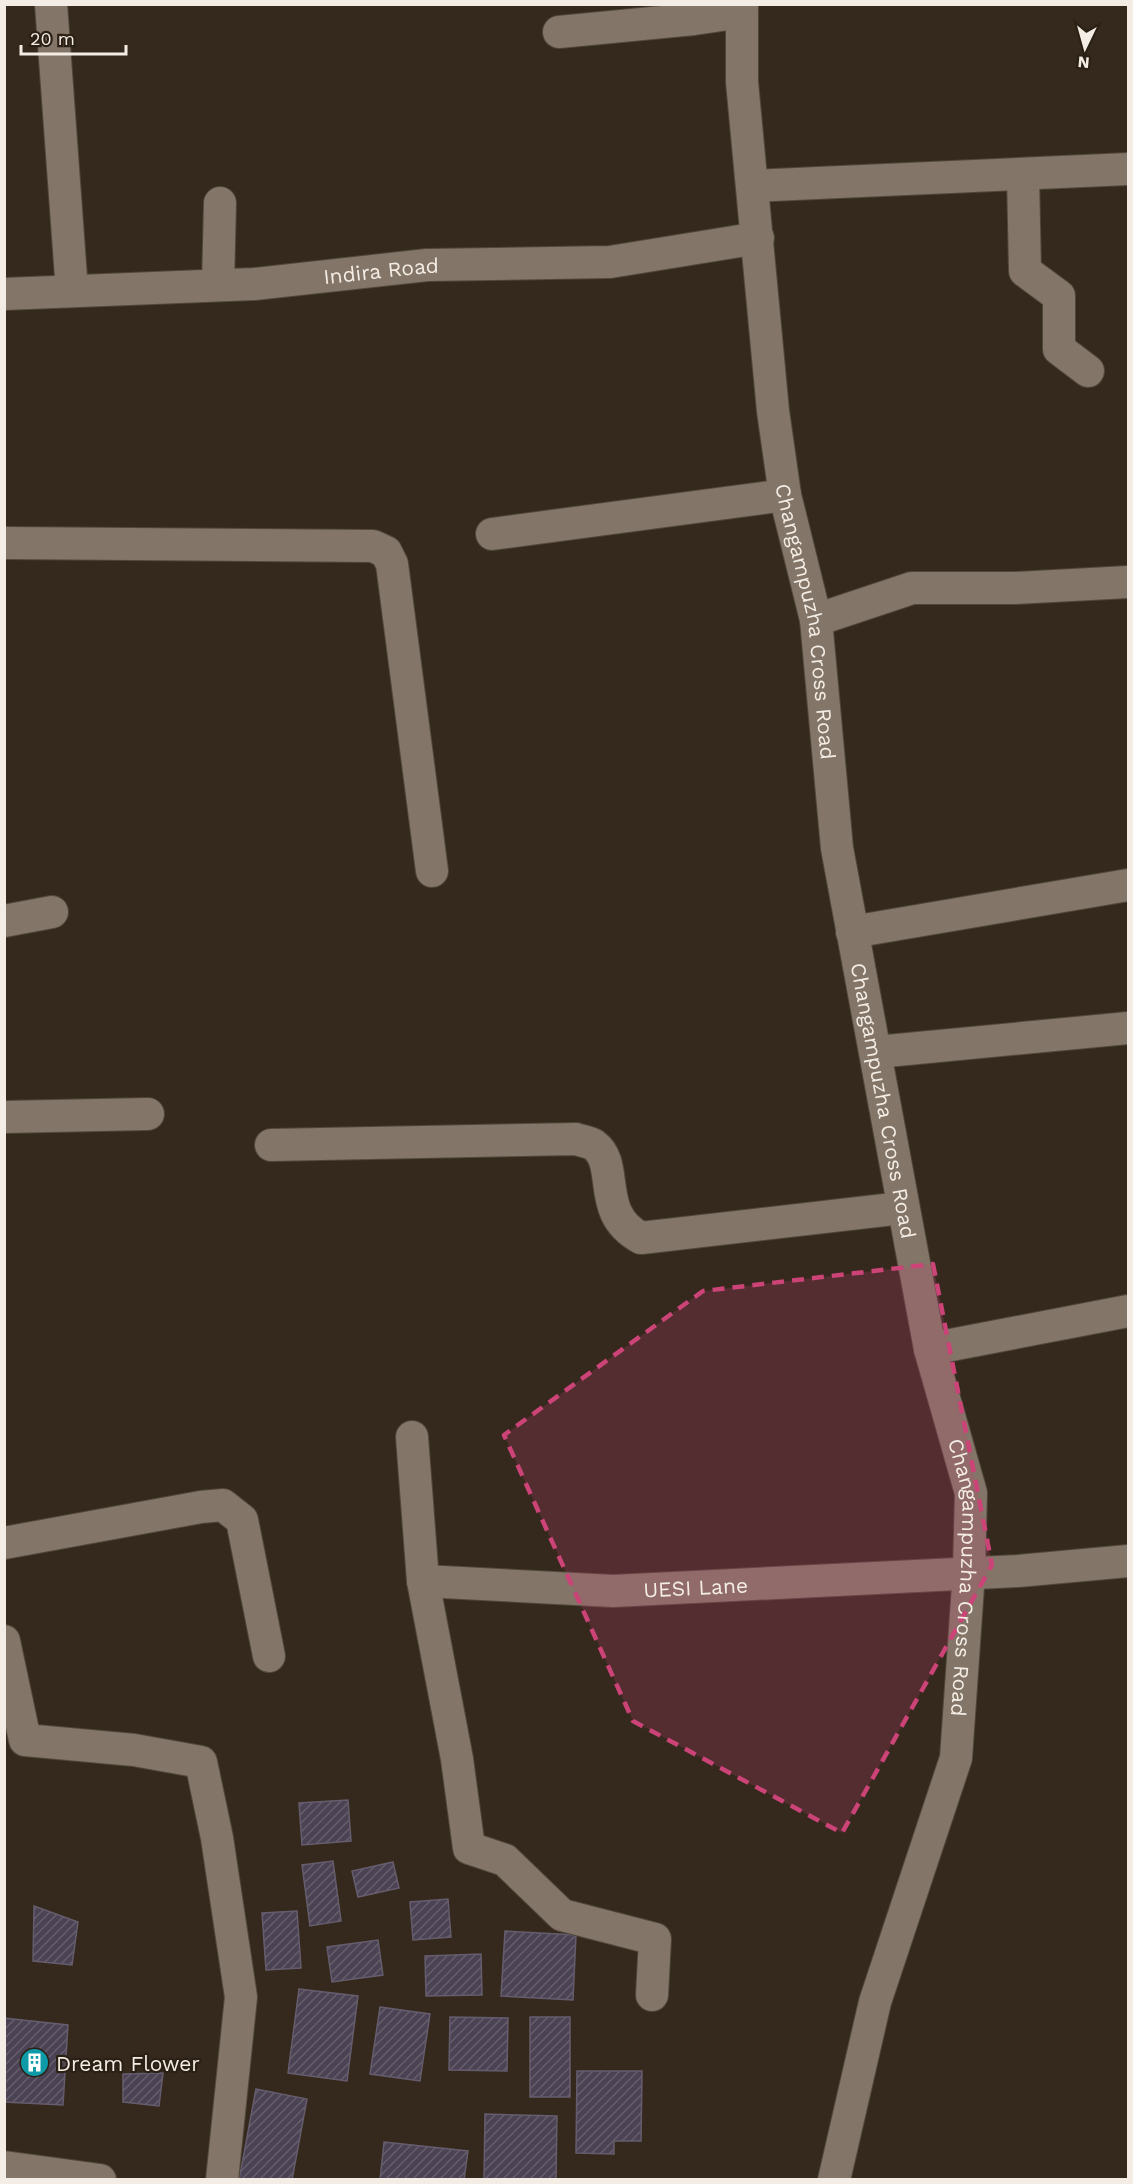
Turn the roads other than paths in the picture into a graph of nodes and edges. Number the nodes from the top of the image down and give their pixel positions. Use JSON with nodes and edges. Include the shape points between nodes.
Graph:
{"nodes":[{"id":1,"x":51,"y":4,"type":"edge"},
{"id":2,"x":742,"y":8,"type":"edge"},
{"id":3,"x":559,"y":32,"type":"dead end"},
{"id":4,"x":1128,"y":169,"type":"edge"},
{"id":5,"x":1023,"y":175,"type":"junction"},
{"id":6,"x":752,"y":186,"type":"junction"},
{"id":7,"x":220,"y":202,"type":"dead end"},
{"id":8,"x":758,"y":238,"type":"junction"},
{"id":9,"x":218,"y":285,"type":"junction"},
{"id":10,"x":72,"y":291,"type":"junction"},
{"id":11,"x":4,"y":294,"type":"edge"},
{"id":12,"x":1088,"y":370,"type":"dead end"},
{"id":13,"x":785,"y":495,"type":"junction"},
{"id":14,"x":492,"y":534,"type":"dead end"},
{"id":15,"x":4,"y":543,"type":"edge"},
{"id":16,"x":1128,"y":582,"type":"edge"},
{"id":17,"x":816,"y":620,"type":"junction"},
{"id":18,"x":432,"y":871,"type":"dead end"},
{"id":19,"x":1128,"y":885,"type":"edge"},
{"id":20,"x":52,"y":912,"type":"dead end"},
{"id":21,"x":4,"y":921,"type":"edge"},
{"id":22,"x":852,"y":932,"type":"junction"},
{"id":23,"x":1128,"y":1028,"type":"edge"},
{"id":24,"x":876,"y":1052,"type":"junction"},
{"id":25,"x":148,"y":1114,"type":"dead end"},
{"id":26,"x":4,"y":1117,"type":"edge"},
{"id":27,"x":271,"y":1145,"type":"dead end"},
{"id":28,"x":902,"y":1208,"type":"junction"},
{"id":29,"x":1128,"y":1311,"type":"edge"},
{"id":30,"x":930,"y":1349,"type":"junction"},
{"id":31,"x":412,"y":1437,"type":"dead end"},
{"id":32,"x":4,"y":1543,"type":"edge"},
{"id":33,"x":1128,"y":1561,"type":"edge"},
{"id":34,"x":969,"y":1572,"type":"junction"},
{"id":35,"x":423,"y":1581,"type":"junction"},
{"id":36,"x":4,"y":1641,"type":"edge"},
{"id":37,"x":269,"y":1656,"type":"dead end"},
{"id":38,"x":652,"y":1995,"type":"dead end"},
{"id":39,"x":4,"y":2167,"type":"edge"},
{"id":40,"x":100,"y":2180,"type":"edge"},
{"id":41,"x":222,"y":2180,"type":"edge"},
{"id":42,"x":834,"y":2180,"type":"edge"}],
"edges":[{"from":1,"to":10,"type":"street"},
{"from":2,"to":3,"type":"street","via":[[694,19]]},
{"from":2,"to":6,"type":"street","name":"Changampuzha Cross Road","via":[[742,82]]},
{"from":4,"to":5,"type":"street"},
{"from":5,"to":6,"type":"street"},
{"from":5,"to":12,"type":"street","via":[[1025,271],[1059,296],[1059,349]]},
{"from":6,"to":8,"type":"street","name":"Changampuzha Cross Road"},
{"from":7,"to":9,"type":"street"},
{"from":8,"to":9,"type":"street","name":"Indira Road","via":[[610,262],[427,265]]},
{"from":8,"to":13,"type":"street","name":"Changampuzha Cross Road","via":[[773,411]]},
{"from":9,"to":10,"type":"street","name":"Indira Road"},
{"from":10,"to":11,"type":"street","name":"Indira Road"},
{"from":13,"to":14,"type":"street"},
{"from":13,"to":17,"type":"street","name":"Changampuzha Cross Road"},
{"from":15,"to":18,"type":"street","via":[[373,546],[386,552],[391,557],[394,576]]},
{"from":16,"to":17,"type":"street","via":[[912,588]]},
{"from":17,"to":22,"type":"street","name":"Changampuzha Cross Road","via":[[837,848]]},
{"from":19,"to":22,"type":"street"},
{"from":20,"to":21,"type":"street"},
{"from":22,"to":24,"type":"street","name":"Changampuzha Cross Road"},
{"from":23,"to":24,"type":"street"},
{"from":24,"to":28,"type":"street","name":"Changampuzha Cross Road"},
{"from":25,"to":26,"type":"street"},
{"from":27,"to":28,"type":"street","via":[[576,1139],[593,1145],[602,1156],[616,1218],[640,1238]]},
{"from":28,"to":30,"type":"street","name":"Changampuzha Cross Road"},
{"from":29,"to":30,"type":"street"},
{"from":30,"to":34,"type":"street","name":"Changampuzha Cross Road","via":[[971,1493]]},
{"from":31,"to":35,"type":"street"},
{"from":32,"to":37,"type":"street","via":[[223,1505],[242,1520]]},
{"from":33,"to":34,"type":"street","name":"UESI Lane"},
{"from":34,"to":35,"type":"street","name":"UESI Lane","via":[[613,1591]]},
{"from":34,"to":42,"type":"street","name":"Changampuzha Cross Road","via":[[956,1758],[874,2002]]},
{"from":35,"to":38,"type":"street","via":[[469,1848],[505,1860],[562,1915],[655,1939]]},
{"from":36,"to":41,"type":"street","via":[[25,1740],[134,1750],[201,1762],[217,1838],[241,1997]]},
{"from":39,"to":40,"type":"street"}]}
